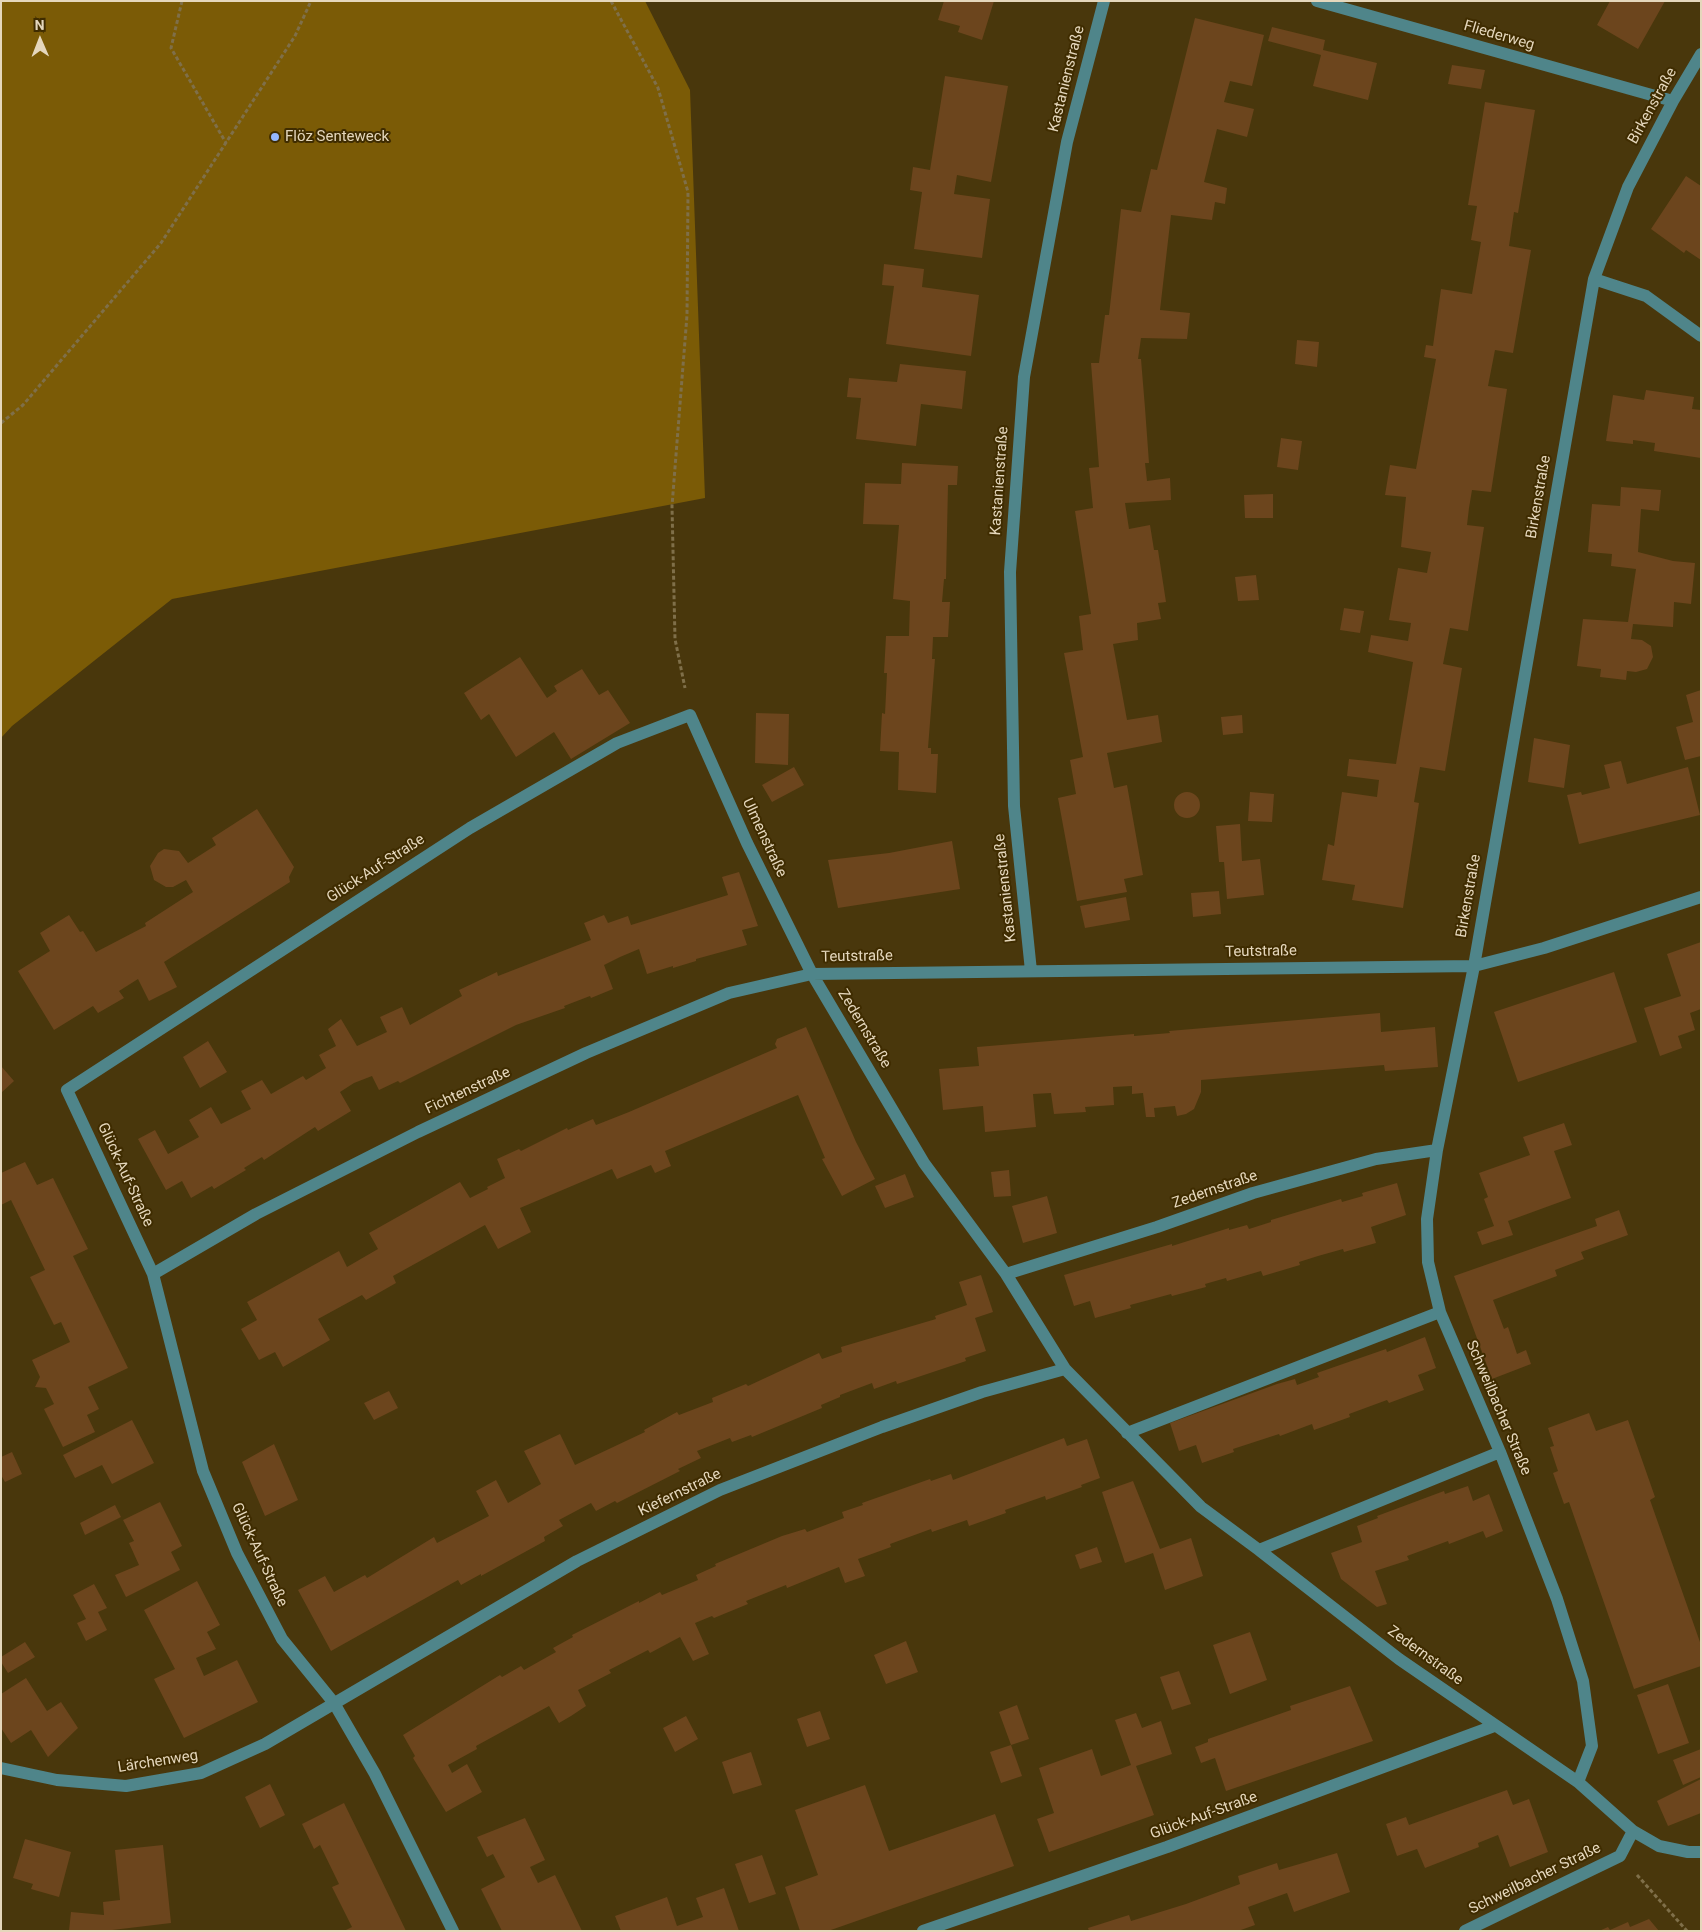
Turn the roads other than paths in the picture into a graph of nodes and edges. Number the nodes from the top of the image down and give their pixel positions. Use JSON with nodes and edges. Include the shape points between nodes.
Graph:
{"nodes":[{"id":1,"x":1104,"y":1,"type":"edge"},
{"id":2,"x":1317,"y":1,"type":"edge"},
{"id":3,"x":1701,"y":54,"type":"edge"},
{"id":4,"x":1673,"y":101,"type":"junction"},
{"id":5,"x":1594,"y":279,"type":"junction"},
{"id":6,"x":1701,"y":336,"type":"edge"},
{"id":7,"x":690,"y":715,"type":"joint"},
{"id":8,"x":1701,"y":897,"type":"edge"},
{"id":9,"x":1474,"y":966,"type":"junction"},
{"id":10,"x":1031,"y":971,"type":"junction"},
{"id":11,"x":812,"y":974,"type":"junction"},
{"id":12,"x":1437,"y":1150,"type":"junction"},
{"id":13,"x":153,"y":1274,"type":"junction"},
{"id":14,"x":1006,"y":1274,"type":"junction"},
{"id":15,"x":1440,"y":1312,"type":"junction"},
{"id":16,"x":1065,"y":1370,"type":"junction"},
{"id":17,"x":1127,"y":1433,"type":"junction"},
{"id":18,"x":1500,"y":1452,"type":"junction"},
{"id":19,"x":1259,"y":1550,"type":"junction"},
{"id":20,"x":334,"y":1703,"type":"junction"},
{"id":21,"x":1494,"y":1726,"type":"junction"},
{"id":22,"x":1,"y":1768,"type":"edge"},
{"id":23,"x":1578,"y":1782,"type":"junction"},
{"id":24,"x":1633,"y":1832,"type":"junction"},
{"id":25,"x":1701,"y":1852,"type":"edge"},
{"id":26,"x":453,"y":1931,"type":"edge"},
{"id":27,"x":923,"y":1931,"type":"edge"},
{"id":28,"x":1465,"y":1931,"type":"edge"}],
"edges":[{"from":1,"to":10,"type":"street","name":"Kastanienstraße","via":[[1067,142],[1024,377],[1010,592],[1014,806]]},
{"from":2,"to":4,"type":"street","name":"Fliederweg"},
{"from":3,"to":4,"type":"street","name":"Birkenstraße"},
{"from":4,"to":5,"type":"street","name":"Birkenstraße","via":[[1628,187]]},
{"from":5,"to":6,"type":"street","via":[[1646,296]]},
{"from":5,"to":9,"type":"street","name":"Birkenstraße"},
{"from":7,"to":11,"type":"street","name":"Ulmenstraße","via":[[747,843]]},
{"from":7,"to":13,"type":"street","name":"Glück-Auf-Straße","via":[[617,742],[470,828],[67,1090]]},
{"from":8,"to":9,"type":"street","name":"Teutstraße","via":[[1544,948]]},
{"from":9,"to":10,"type":"street","name":"Teutstraße"},
{"from":9,"to":12,"type":"street","name":"Schweilbacher Straße"},
{"from":10,"to":11,"type":"street","name":"Teutstraße"},
{"from":11,"to":13,"type":"street","name":"Fichtenstraße","via":[[729,993],[586,1054],[418,1132],[265,1210]]},
{"from":11,"to":14,"type":"street","name":"Zedernstraße","via":[[924,1163]]},
{"from":12,"to":14,"type":"street","name":"Zedernstraße","via":[[1376,1159],[1253,1193]]},
{"from":12,"to":15,"type":"street","name":"Schweilbacher Straße","via":[[1427,1219],[1428,1262]]},
{"from":13,"to":20,"type":"street","name":"Glück-Auf-Straße","via":[[203,1471],[237,1553],[282,1639]]},
{"from":14,"to":16,"type":"street","name":"Zedernstraße"},
{"from":15,"to":17,"type":"street"},
{"from":15,"to":18,"type":"street","name":"Schweilbacher Straße"},
{"from":16,"to":17,"type":"street","name":"Zedernstraße"},
{"from":16,"to":20,"type":"street","name":"Kiefernstraße","via":[[982,1392],[882,1426],[720,1490],[577,1561]]},
{"from":17,"to":19,"type":"street","name":"Zedernstraße","via":[[1201,1507]]},
{"from":18,"to":19,"type":"street"},
{"from":18,"to":23,"type":"street","name":"Schweilbacher Straße","via":[[1557,1599],[1583,1681],[1592,1746]]},
{"from":19,"to":21,"type":"street","name":"Zedernstraße","via":[[1399,1659]]},
{"from":20,"to":22,"type":"street","name":"Lärchenweg","via":[[266,1744],[201,1773],[126,1786],[57,1780]]},
{"from":20,"to":26,"type":"street","name":"Glück-Auf-Straße","via":[[375,1774]]},
{"from":21,"to":23,"type":"street","name":"Zedernstraße"},
{"from":21,"to":27,"type":"street","name":"Glück-Auf-Straße","via":[[1167,1847]]},
{"from":23,"to":24,"type":"street"},
{"from":24,"to":25,"type":"street","via":[[1659,1846]]},
{"from":24,"to":28,"type":"street","name":"Schweilbacher Straße","via":[[1620,1856]]}]}
